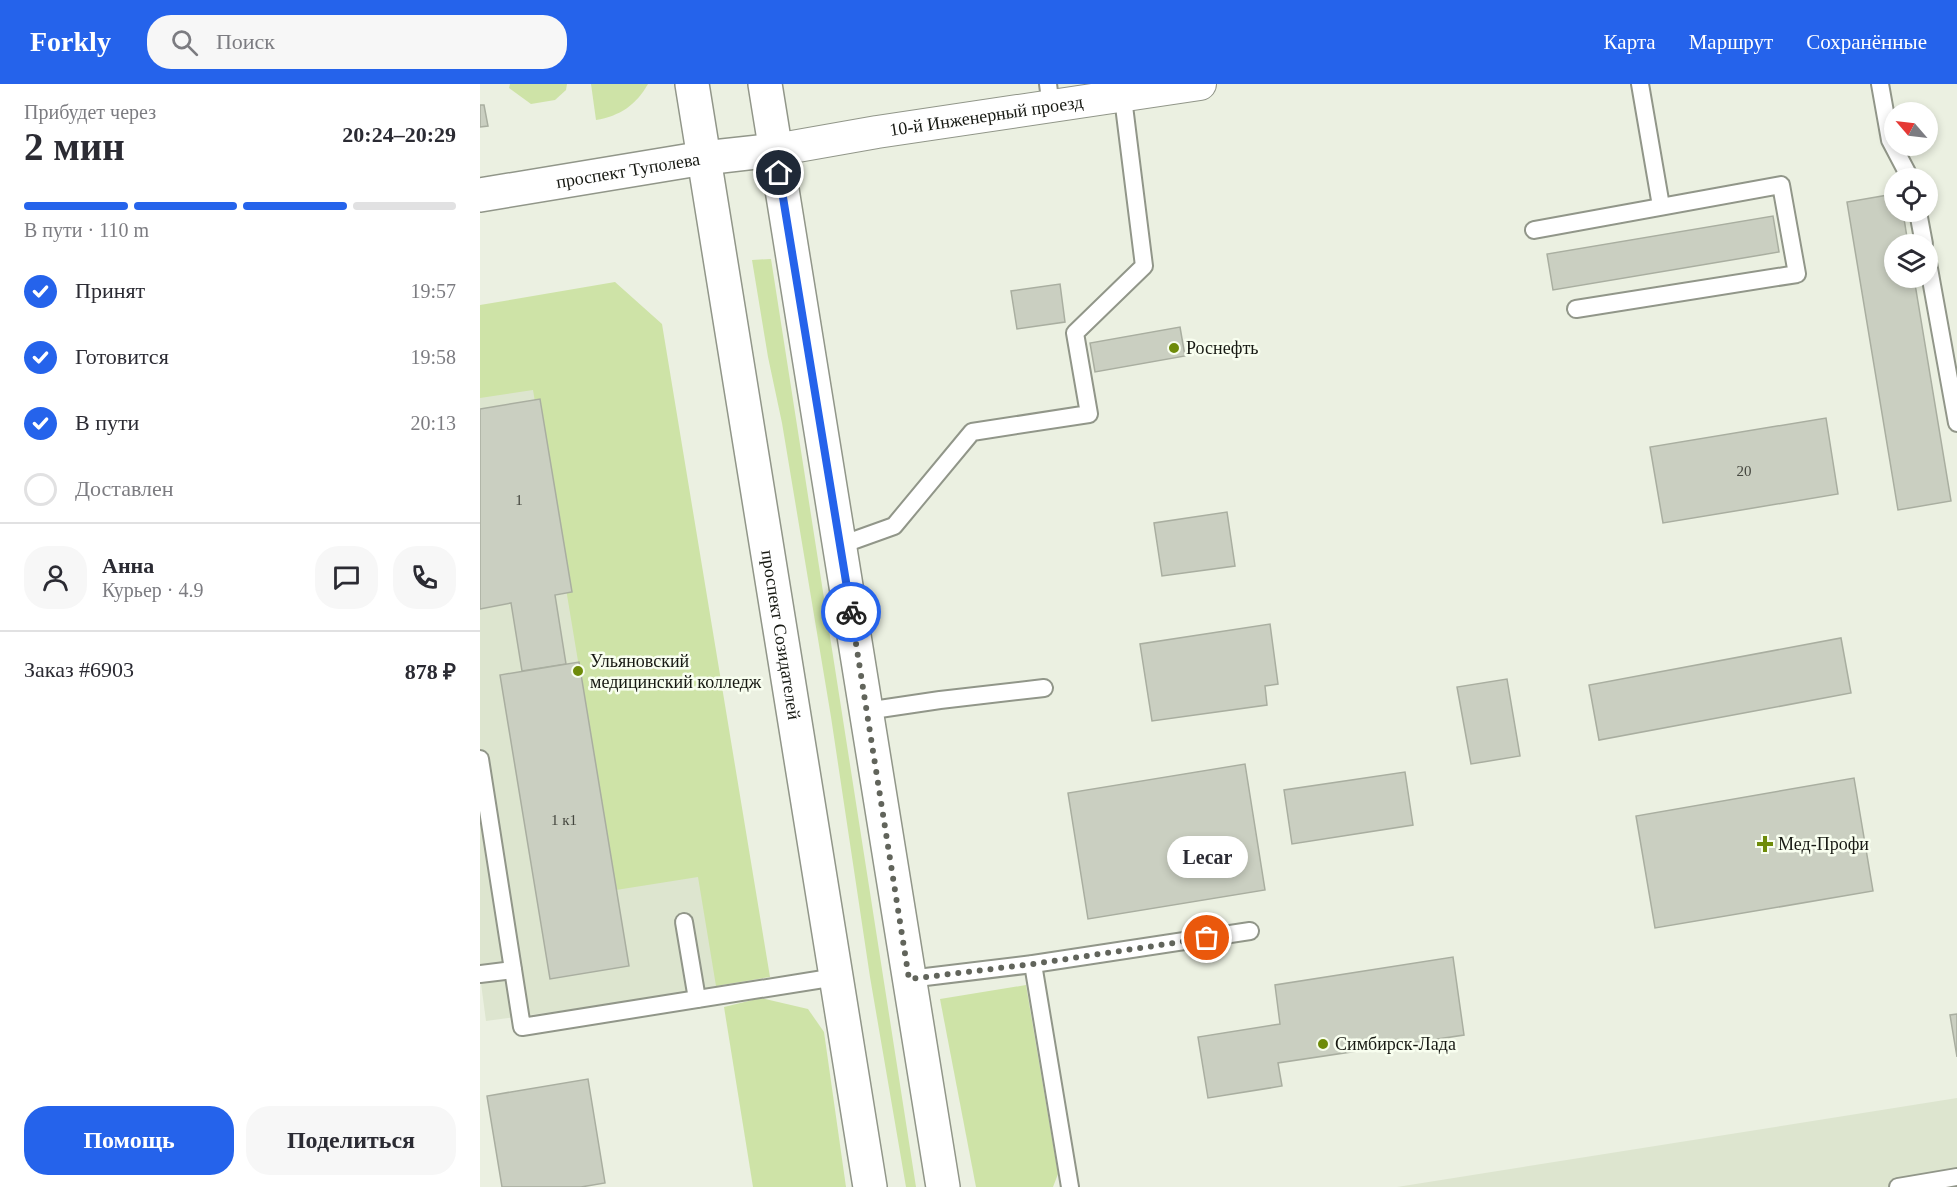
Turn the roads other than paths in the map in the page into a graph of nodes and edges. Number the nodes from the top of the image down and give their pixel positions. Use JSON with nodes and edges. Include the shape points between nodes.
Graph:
{"nodes":[{"id":1,"x":692,"y":84,"type":"edge"},
{"id":2,"x":765,"y":84,"type":"edge"},
{"id":3,"x":1200,"y":84,"type":"edge"},
{"id":4,"x":1640,"y":84,"type":"edge"},
{"id":5,"x":1880,"y":84,"type":"edge"},
{"id":6,"x":1123,"y":90,"type":"edge"},
{"id":7,"x":1050,"y":96,"type":"edge"},
{"id":8,"x":775,"y":150,"type":"junction"},
{"id":9,"x":704,"y":158,"type":"junction"},
{"id":10,"x":1905,"y":168,"type":"edge"},
{"id":11,"x":480,"y":195,"type":"edge"},
{"id":12,"x":1661,"y":206,"type":"junction"},
{"id":13,"x":1534,"y":230,"type":"dead end"},
{"id":14,"x":1933,"y":288,"type":"edge"},
{"id":15,"x":1576,"y":309,"type":"dead end"},
{"id":16,"x":1957,"y":423,"type":"edge"},
{"id":17,"x":841,"y":545,"type":"junction"},
{"id":18,"x":1044,"y":688,"type":"dead end"},
{"id":19,"x":866,"y":711,"type":"junction"},
{"id":20,"x":480,"y":759,"type":"edge"},
{"id":21,"x":684,"y":922,"type":"dead end"},
{"id":22,"x":1250,"y":931,"type":"dead end"},
{"id":23,"x":1033,"y":964,"type":"junction"},
{"id":24,"x":513,"y":970,"type":"junction"},
{"id":25,"x":480,"y":974,"type":"edge"},
{"id":26,"x":836,"y":977,"type":"junction"},
{"id":27,"x":909,"y":979,"type":"junction"},
{"id":28,"x":697,"y":999,"type":"junction"},
{"id":29,"x":1957,"y":1177,"type":"edge"},
{"id":30,"x":870,"y":1187,"type":"edge"},
{"id":31,"x":943,"y":1187,"type":"edge"},
{"id":32,"x":1070,"y":1187,"type":"edge"},
{"id":33,"x":1898,"y":1187,"type":"edge"}],
"edges":[{"from":1,"to":9,"type":"main road","name":"проспект Созидателей"},
{"from":2,"to":8,"type":"main road"},
{"from":3,"to":6,"type":"street","name":"10-й Инженерный проезд"},
{"from":4,"to":12,"type":"lane"},
{"from":5,"to":10,"type":"lane","via":[[1890,140]]},
{"from":6,"to":7,"type":"street","name":"10-й Инженерный проезд"},
{"from":6,"to":17,"type":"lane","via":[[1144,266],[1075,333],[1089,414],[972,432],[894,526]]},
{"from":7,"to":8,"type":"street","name":"10-й Инженерный проезд"},
{"from":8,"to":9,"type":"main road","name":"проспект Туполева"},
{"from":8,"to":17,"type":"main road"},
{"from":9,"to":11,"type":"main road","name":"проспект Туполева"},
{"from":9,"to":26,"type":"main road","name":"проспект Созидателей"},
{"from":12,"to":13,"type":"lane"},
{"from":12,"to":15,"type":"lane","via":[[1781,185],[1797,274]]},
{"from":14,"to":16,"type":"lane"},
{"from":17,"to":19,"type":"main road"},
{"from":18,"to":19,"type":"lane"},
{"from":19,"to":27,"type":"main road"},
{"from":20,"to":24,"type":"lane"},
{"from":21,"to":28,"type":"lane"},
{"from":22,"to":23,"type":"lane"},
{"from":23,"to":27,"type":"lane"},
{"from":23,"to":32,"type":"lane"},
{"from":24,"to":25,"type":"lane"},
{"from":24,"to":28,"type":"lane","via":[[522,1027]]},
{"from":26,"to":28,"type":"lane"},
{"from":26,"to":30,"type":"main road","name":"проспект Созидателей"},
{"from":27,"to":31,"type":"main road"},
{"from":29,"to":33,"type":"lane"}]}
